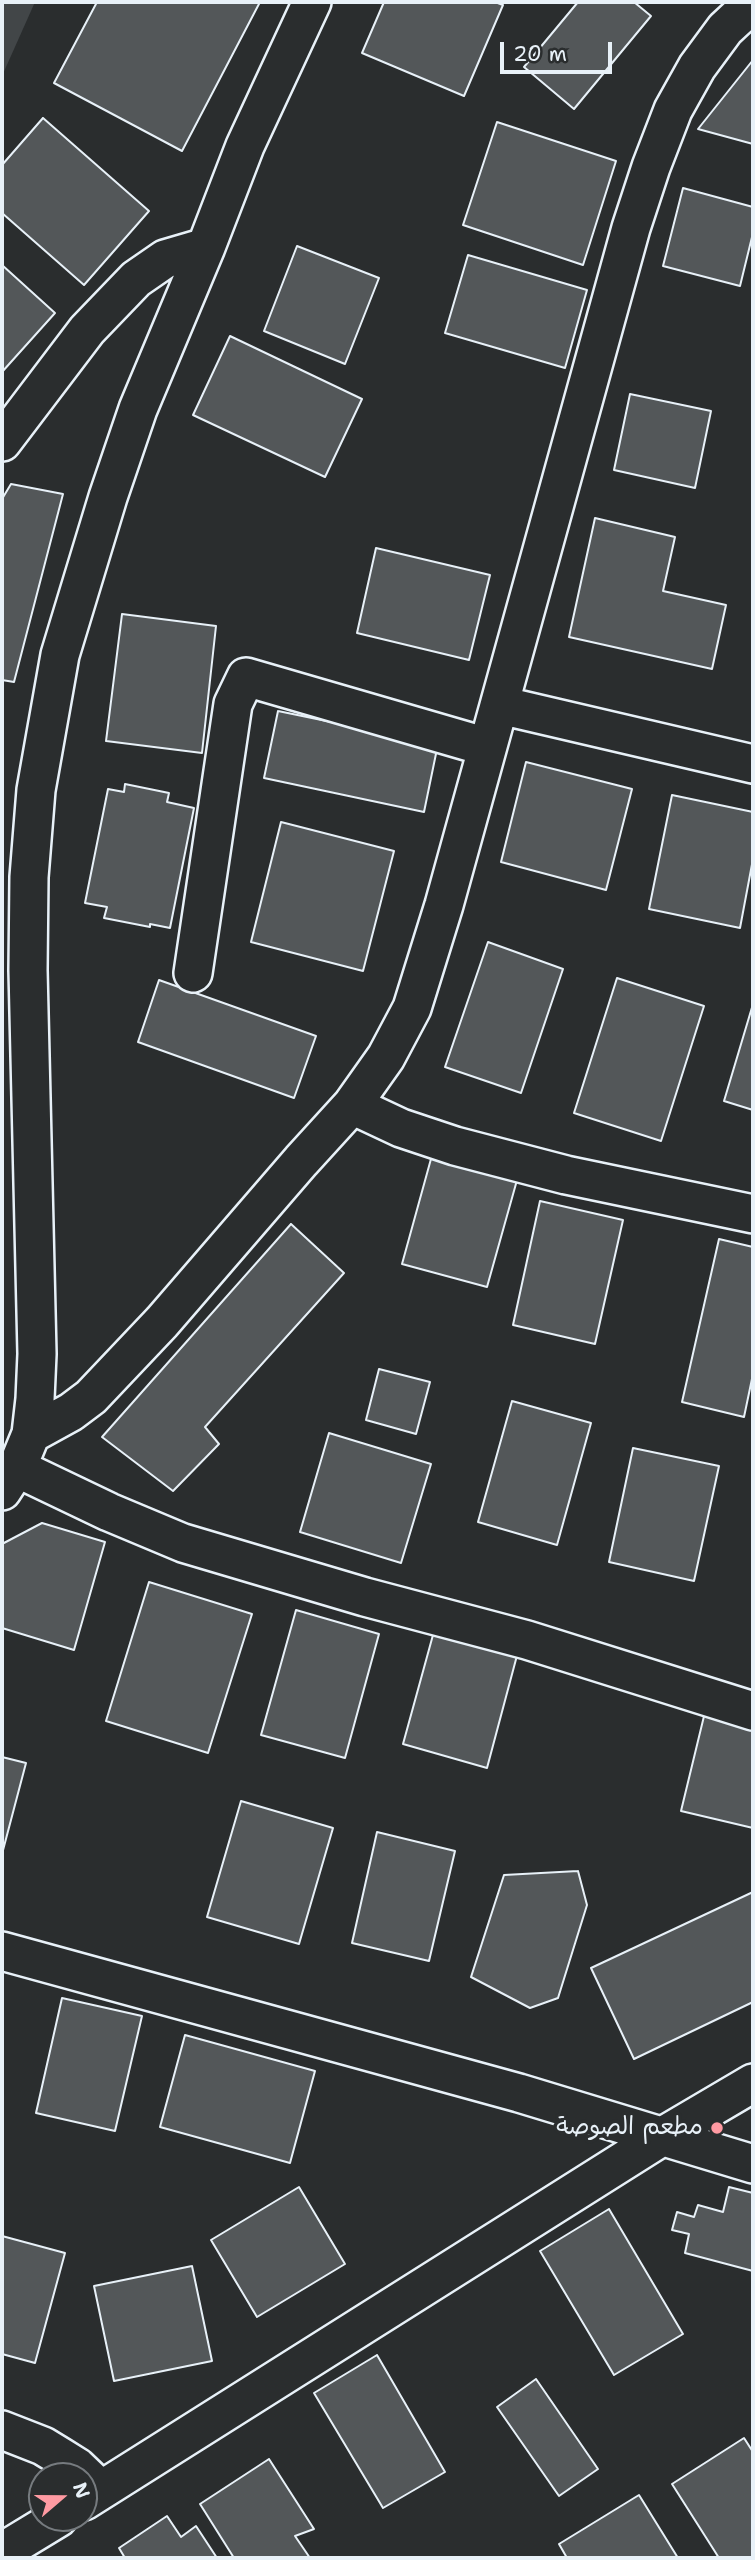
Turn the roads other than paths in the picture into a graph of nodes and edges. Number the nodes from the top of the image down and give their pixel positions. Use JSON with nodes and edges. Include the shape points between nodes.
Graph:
{"nodes":[{"id":1,"x":312,"y":2,"type":"edge"},
{"id":2,"x":753,"y":3,"type":"edge"},
{"id":3,"x":206,"y":247,"type":"junction"},
{"id":4,"x":2,"y":442,"type":"edge"},
{"id":5,"x":500,"y":705,"type":"junction"},
{"id":6,"x":487,"y":747,"type":"junction"},
{"id":7,"x":753,"y":764,"type":"edge"},
{"id":8,"x":193,"y":974,"type":"dead end"},
{"id":9,"x":352,"y":1105,"type":"junction"},
{"id":10,"x":753,"y":1214,"type":"edge"},
{"id":11,"x":31,"y":1434,"type":"junction"},
{"id":12,"x":10,"y":1480,"type":"edge"},
{"id":13,"x":753,"y":1711,"type":"edge"},
{"id":14,"x":2,"y":1951,"type":"edge"},
{"id":15,"x":753,"y":2082,"type":"edge"},
{"id":16,"x":663,"y":2136,"type":"junction"},
{"id":17,"x":753,"y":2164,"type":"edge"},
{"id":18,"x":2,"y":2430,"type":"edge"},
{"id":19,"x":69,"y":2462,"type":"edge"},
{"id":20,"x":98,"y":2492,"type":"edge"},
{"id":21,"x":35,"y":2532,"type":"edge"},
{"id":22,"x":2,"y":2552,"type":"edge"}],
"edges":[{"from":1,"to":3,"type":"street","via":[[245,146]]},
{"from":2,"to":5,"type":"street","via":[[725,29],[697,67],[673,110],[651,167]]},
{"from":3,"to":4,"type":"street","via":[[165,259],[136,279],[87,330]]},
{"from":3,"to":11,"type":"street","via":[[138,410],[108,496],[60,655],[37,777],[28,970],[37,1354]]},
{"from":5,"to":6,"type":"street"},
{"from":5,"to":7,"type":"street"},
{"from":6,"to":8,"type":"street","via":[[246,677],[233,704]]},
{"from":6,"to":9,"type":"street","via":[[421,985],[399,1033]]},
{"from":9,"to":10,"type":"street","via":[[455,1146],[566,1175]]},
{"from":9,"to":11,"type":"street","via":[[110,1378],[71,1412]]},
{"from":11,"to":12,"type":"street"},
{"from":12,"to":13,"type":"street","via":[[109,1512],[183,1543],[527,1640]]},
{"from":14,"to":16,"type":"street"},
{"from":15,"to":16,"type":"street"},
{"from":16,"to":17,"type":"street"},
{"from":16,"to":20,"type":"street"},
{"from":18,"to":19,"type":"street"},
{"from":21,"to":22,"type":"street"}]}
